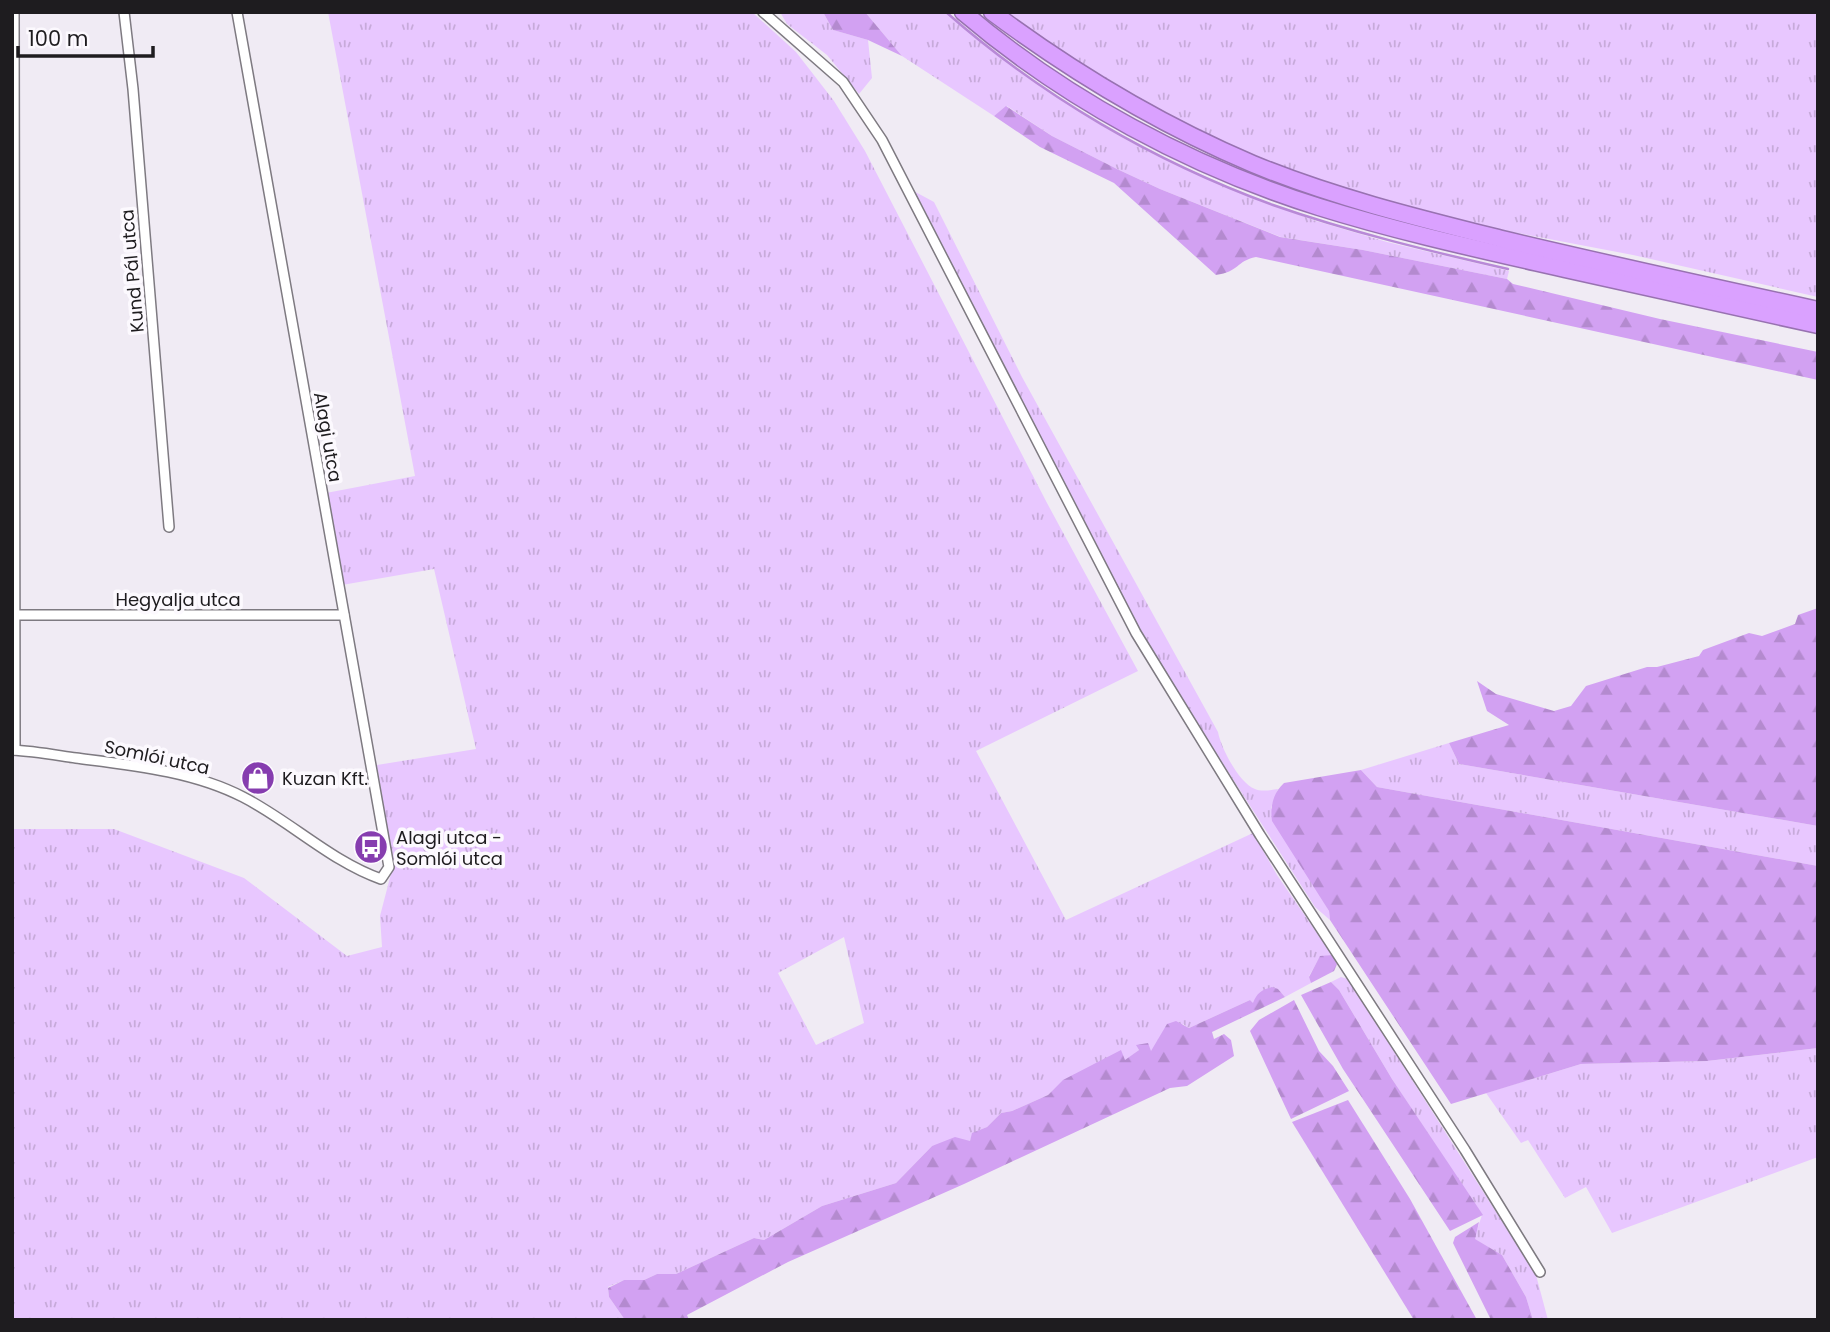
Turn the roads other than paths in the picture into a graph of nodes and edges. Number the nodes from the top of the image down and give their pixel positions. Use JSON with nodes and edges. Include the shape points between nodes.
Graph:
{"nodes":[{"id":1,"x":14,"y":12,"type":"edge"},
{"id":2,"x":124,"y":12,"type":"edge"},
{"id":3,"x":237,"y":12,"type":"edge"},
{"id":4,"x":763,"y":12,"type":"edge"},
{"id":5,"x":772,"y":12,"type":"edge"},
{"id":6,"x":963,"y":12,"type":"edge"},
{"id":7,"x":992,"y":12,"type":"edge"},
{"id":8,"x":782,"y":29,"type":"junction"},
{"id":9,"x":1818,"y":310,"type":"edge"},
{"id":10,"x":1818,"y":325,"type":"edge"},
{"id":11,"x":169,"y":527,"type":"dead end"},
{"id":12,"x":13,"y":615,"type":"edge"},
{"id":13,"x":344,"y":615,"type":"junction"},
{"id":14,"x":14,"y":750,"type":"edge"},
{"id":15,"x":389,"y":867,"type":"joint"},
{"id":16,"x":1539,"y":1272,"type":"dead end"}],
"edges":[{"from":1,"to":12,"type":"street"},
{"from":2,"to":11,"type":"street","name":"Kund Pál utca"},
{"from":3,"to":13,"type":"street","name":"Alagi utca"},
{"from":4,"to":8,"type":"street"},
{"from":5,"to":8,"type":"street"},
{"from":6,"to":10,"type":"highway","via":[[1026,60],[1128,124],[1280,194],[1404,231]]},
{"from":7,"to":9,"type":"highway","via":[[1139,110],[1255,165],[1395,211],[1495,237]]},
{"from":8,"to":16,"type":"street","via":[[843,82],[875,130],[1136,633]]},
{"from":12,"to":13,"type":"street","name":"Hegyalja utca"},
{"from":12,"to":14,"type":"street"},
{"from":13,"to":15,"type":"street","name":"Alagi utca"},
{"from":14,"to":15,"type":"street","name":"Somlói utca","via":[[170,773],[213,785],[292,825],[359,871],[381,879]]}]}
